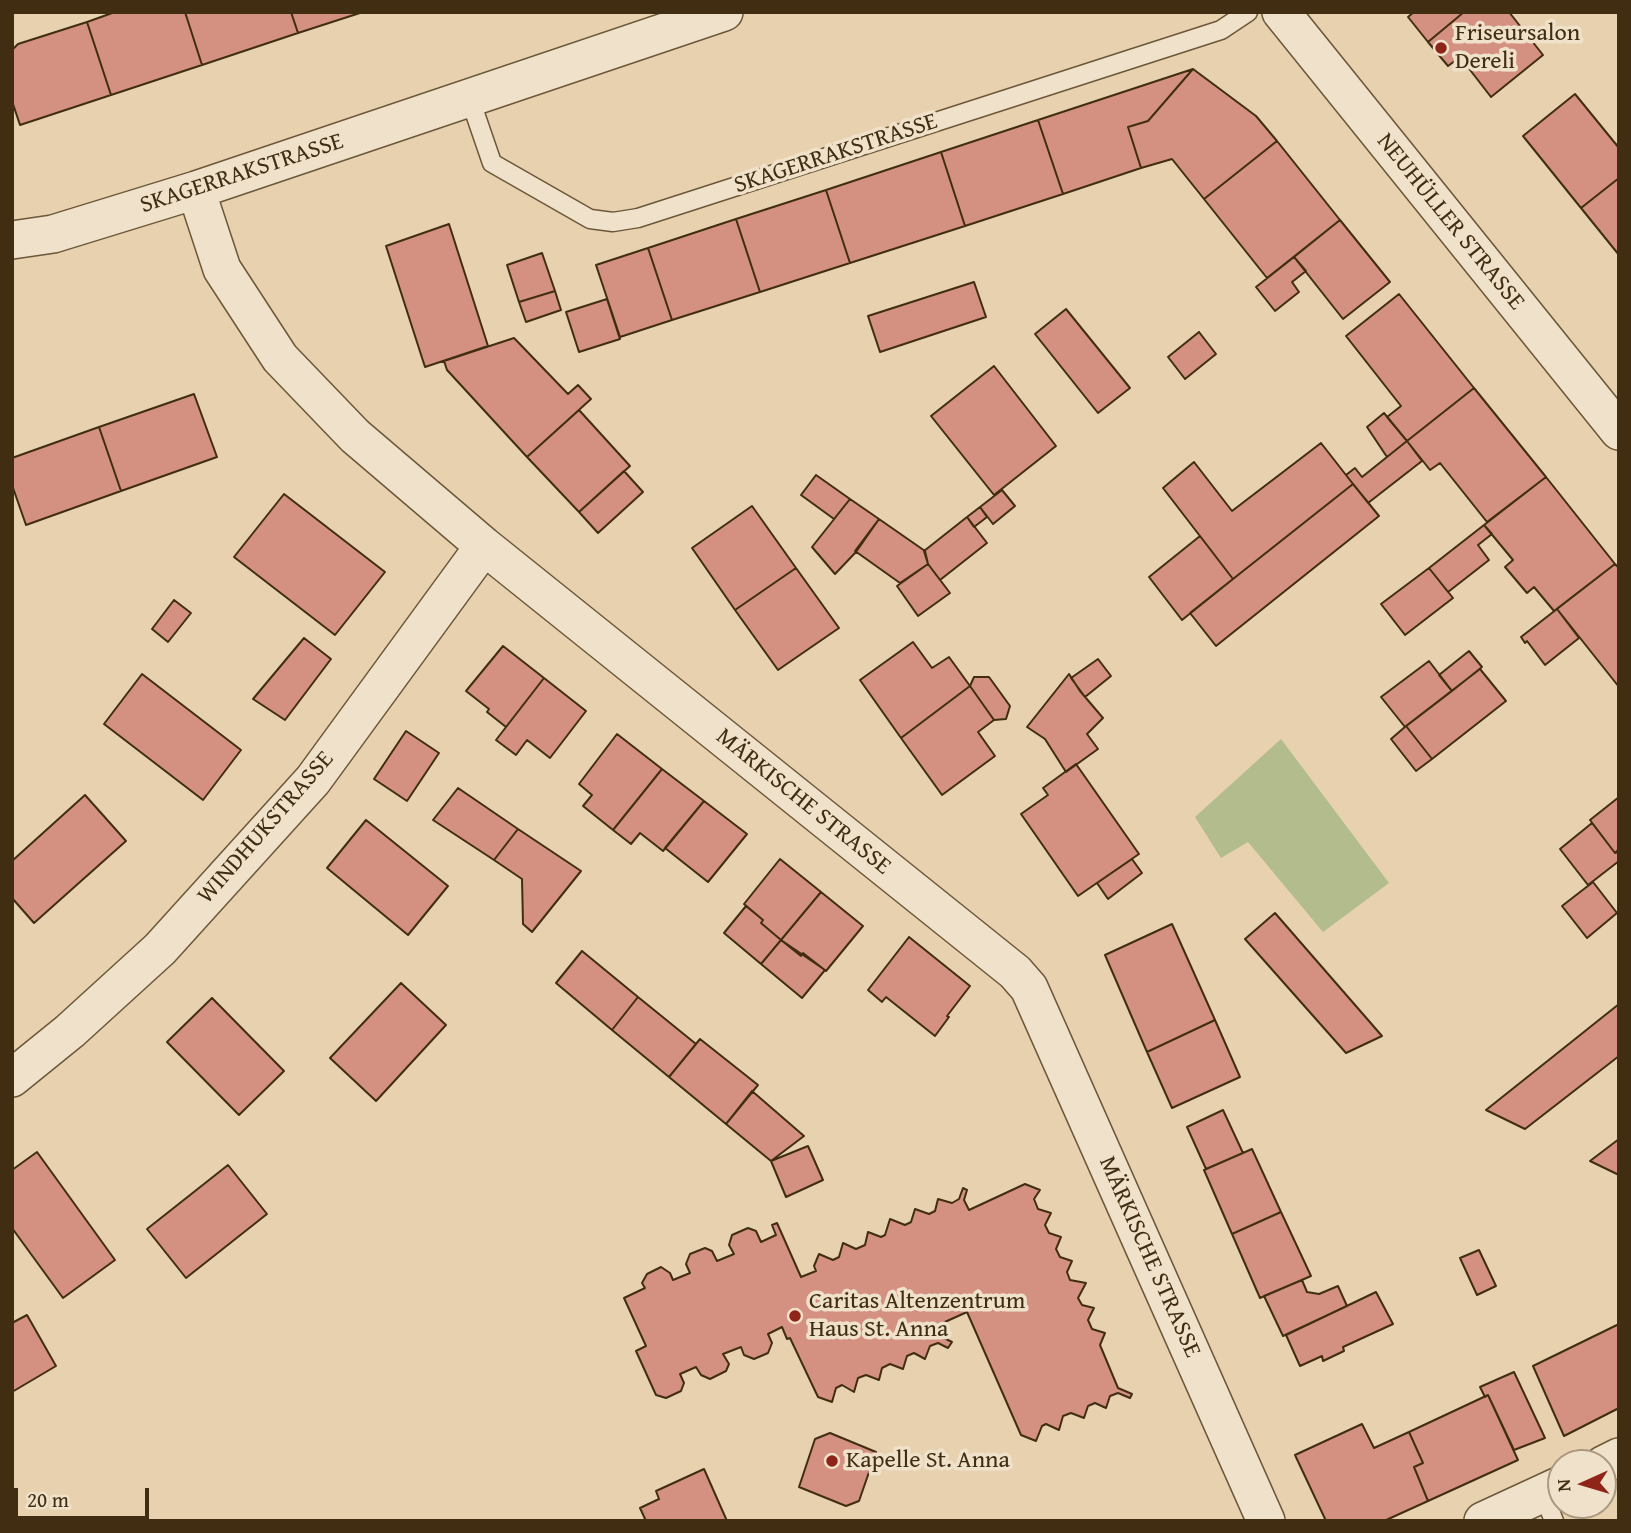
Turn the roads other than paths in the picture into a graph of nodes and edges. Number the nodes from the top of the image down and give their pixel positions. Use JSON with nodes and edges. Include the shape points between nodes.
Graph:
{"nodes":[{"id":1,"x":1248,"y":12,"type":"edge"},
{"id":2,"x":1281,"y":12,"type":"edge"},
{"id":3,"x":719,"y":13,"type":"edge"},
{"id":4,"x":470,"y":99,"type":"junction"},
{"id":5,"x":196,"y":190,"type":"junction"},
{"id":6,"x":12,"y":240,"type":"edge"},
{"id":7,"x":1619,"y":431,"type":"edge"},
{"id":8,"x":484,"y":546,"type":"junction"},
{"id":9,"x":12,"y":1078,"type":"edge"},
{"id":10,"x":1547,"y":1502,"type":"edge"},
{"id":11,"x":1266,"y":1521,"type":"edge"},
{"id":12,"x":1483,"y":1521,"type":"edge"}],
"edges":[{"from":1,"to":4,"type":"lane","name":"SKAGERRAKSTRASSE","via":[[1220,30],[638,218],[613,222],[590,219],[492,163]]},
{"from":2,"to":7,"type":"street","name":"NEUHÜLLER STRASSE"},
{"from":3,"to":4,"type":"street","name":"SKAGERRAKSTRASSE"},
{"from":4,"to":5,"type":"street","name":"SKAGERRAKSTRASSE"},
{"from":5,"to":6,"type":"street","name":"SKAGERRAKSTRASSE","via":[[53,234]]},
{"from":5,"to":8,"type":"street","name":"MÄRKISCHE STRASSE","via":[[222,269],[280,358],[355,436]]},
{"from":8,"to":9,"type":"street","name":"WINDHUKSTRASSE","via":[[313,780],[160,949]]},
{"from":8,"to":11,"type":"street","name":"MÄRKISCHE STRASSE","via":[[1004,963],[1029,988]]},
{"from":10,"to":12,"type":"street"}]}
